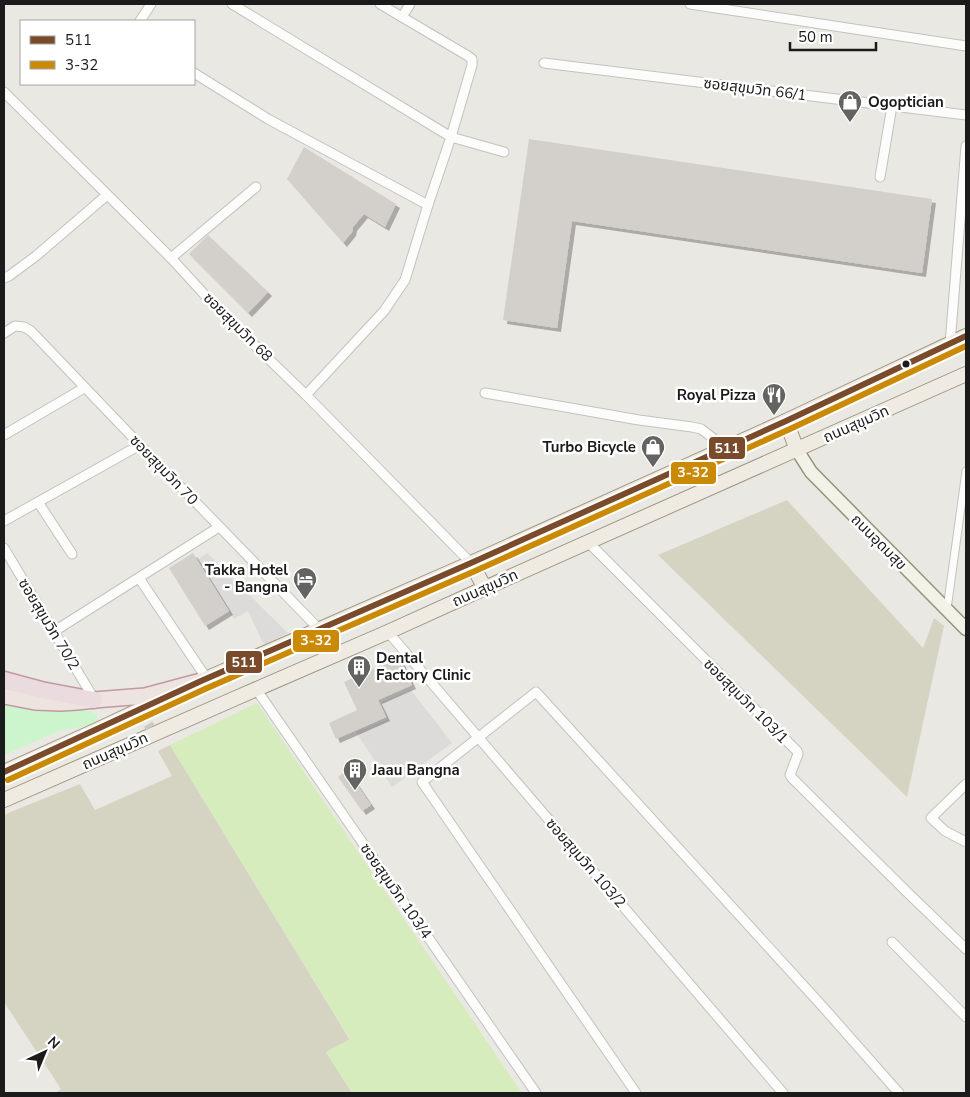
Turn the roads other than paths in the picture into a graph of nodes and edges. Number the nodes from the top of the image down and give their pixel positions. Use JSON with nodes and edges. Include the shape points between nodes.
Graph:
{"nodes":[{"id":1,"x":151,"y":4,"type":"edge"},
{"id":2,"x":232,"y":4,"type":"edge"},
{"id":3,"x":380,"y":4,"type":"edge"},
{"id":4,"x":410,"y":4,"type":"edge"},
{"id":5,"x":690,"y":4,"type":"edge"},
{"id":6,"x":402,"y":17,"type":"junction"},
{"id":7,"x":141,"y":20,"type":"edge"},
{"id":8,"x":966,"y":46,"type":"edge"},
{"id":9,"x":544,"y":62,"type":"dead end"},
{"id":10,"x":195,"y":75,"type":"edge"},
{"id":11,"x":4,"y":92,"type":"edge"},
{"id":12,"x":892,"y":106,"type":"junction"},
{"id":13,"x":966,"y":115,"type":"edge"},
{"id":14,"x":451,"y":137,"type":"junction"},
{"id":15,"x":966,"y":146,"type":"edge"},
{"id":16,"x":504,"y":152,"type":"dead end"},
{"id":17,"x":880,"y":177,"type":"dead end"},
{"id":18,"x":256,"y":187,"type":"dead end"},
{"id":19,"x":106,"y":195,"type":"junction"},
{"id":20,"x":428,"y":205,"type":"junction"},
{"id":21,"x":171,"y":258,"type":"junction"},
{"id":22,"x":4,"y":278,"type":"edge"},
{"id":23,"x":4,"y":333,"type":"edge"},
{"id":24,"x":966,"y":336,"type":"edge"},
{"id":25,"x":950,"y":344,"type":"junction"},
{"id":26,"x":966,"y":374,"type":"edge"},
{"id":27,"x":84,"y":388,"type":"junction"},
{"id":28,"x":485,"y":393,"type":"dead end"},
{"id":29,"x":306,"y":395,"type":"junction"},
{"id":30,"x":786,"y":421,"type":"junction"},
{"id":31,"x":4,"y":435,"type":"edge"},
{"id":32,"x":140,"y":445,"type":"junction"},
{"id":33,"x":726,"y":448,"type":"junction"},
{"id":34,"x":797,"y":450,"type":"junction"},
{"id":35,"x":966,"y":470,"type":"edge"},
{"id":36,"x":38,"y":502,"type":"junction"},
{"id":37,"x":4,"y":521,"type":"edge"},
{"id":38,"x":219,"y":527,"type":"junction"},
{"id":39,"x":588,"y":542,"type":"junction"},
{"id":40,"x":4,"y":548,"type":"edge"},
{"id":41,"x":72,"y":554,"type":"dead end"},
{"id":42,"x":471,"y":563,"type":"junction"},
{"id":43,"x":139,"y":578,"type":"junction"},
{"id":44,"x":485,"y":588,"type":"junction"},
{"id":45,"x":947,"y":609,"type":"junction"},
{"id":46,"x":319,"y":629,"type":"junction"},
{"id":47,"x":966,"y":629,"type":"edge"},
{"id":48,"x":53,"y":632,"type":"junction"},
{"id":49,"x":388,"y":632,"type":"junction"},
{"id":50,"x":4,"y":680,"type":"edge"},
{"id":51,"x":204,"y":680,"type":"junction"},
{"id":52,"x":256,"y":689,"type":"junction"},
{"id":53,"x":4,"y":696,"type":"edge"},
{"id":54,"x":94,"y":700,"type":"junction"},
{"id":55,"x":479,"y":738,"type":"junction"},
{"id":56,"x":4,"y":772,"type":"edge"},
{"id":57,"x":966,"y":784,"type":"edge"},
{"id":58,"x":4,"y":800,"type":"edge"},
{"id":59,"x":966,"y":842,"type":"edge"},
{"id":60,"x":892,"y":942,"type":"dead end"},
{"id":61,"x":966,"y":949,"type":"edge"},
{"id":62,"x":966,"y":1017,"type":"edge"},
{"id":63,"x":536,"y":1093,"type":"edge"},
{"id":64,"x":636,"y":1093,"type":"edge"},
{"id":65,"x":783,"y":1093,"type":"edge"},
{"id":66,"x":899,"y":1093,"type":"edge"}],
"edges":[{"from":1,"to":7,"type":"street"},
{"from":2,"to":14,"type":"street"},
{"from":3,"to":6,"type":"street"},
{"from":4,"to":6,"type":"street"},
{"from":5,"to":8,"type":"street"},
{"from":6,"to":14,"type":"street","via":[[472,59]]},
{"from":9,"to":12,"type":"street","name":"ซอยสุขุมวิท 66/1"},
{"from":10,"to":20,"type":"street","via":[[268,119]]},
{"from":11,"to":19,"type":"street","name":"ซอยสุขุมวิท 68"},
{"from":12,"to":13,"type":"street","name":"ซอยสุขุมวิท 66/1"},
{"from":12,"to":17,"type":"street"},
{"from":14,"to":16,"type":"street"},
{"from":14,"to":20,"type":"street"},
{"from":15,"to":25,"type":"street"},
{"from":18,"to":21,"type":"street"},
{"from":19,"to":21,"type":"street","name":"ซอยสุขุมวิท 68"},
{"from":19,"to":22,"type":"street","via":[[36,256]]},
{"from":20,"to":29,"type":"street","via":[[405,280],[384,311]]},
{"from":21,"to":29,"type":"street","name":"ซอยสุขุมวิท 68"},
{"from":23,"to":27,"type":"street","name":"ซอยสุขุมวิท 70","via":[[15,326],[30,331]]},
{"from":24,"to":25,"type":"main road","name":"ถนนสุขุมวิท"},
{"from":25,"to":30,"type":"main road","name":"ถนนสุขุมวิท"},
{"from":26,"to":34,"type":"main road","name":"ถนนสุขุมวิท"},
{"from":27,"to":31,"type":"street"},
{"from":27,"to":32,"type":"street","name":"ซอยสุขุมวิท 70"},
{"from":28,"to":33,"type":"street","via":[[701,429]]},
{"from":29,"to":42,"type":"street","name":"ซอยสุขุมวิท 68"},
{"from":30,"to":33,"type":"main road","name":"ถนนสุขุมวิท"},
{"from":30,"to":34,"type":"main road"},
{"from":32,"to":36,"type":"street"},
{"from":32,"to":38,"type":"street","name":"ซอยสุขุมวิท 70"},
{"from":33,"to":42,"type":"main road","name":"ถนนสุขุมวิท"},
{"from":34,"to":39,"type":"main road","name":"ถนนสุขุมวิท"},
{"from":34,"to":45,"type":"main road","name":"ถนนอุดมสุข","via":[[811,472]]},
{"from":35,"to":45,"type":"street"},
{"from":36,"to":37,"type":"street"},
{"from":36,"to":41,"type":"street"},
{"from":38,"to":43,"type":"street"},
{"from":38,"to":46,"type":"street","name":"ซอยสุขุมวิท 70"},
{"from":39,"to":44,"type":"main road","name":"ถนนสุขุมวิท"},
{"from":39,"to":61,"type":"street","name":"ซอยสุขุมวิท 103/1","via":[[798,752],[790,775],[792,778]]},
{"from":40,"to":48,"type":"street","name":"ซอยสุขุมวิท 70/2"},
{"from":42,"to":44,"type":"main road"},
{"from":42,"to":46,"type":"main road","name":"ถนนสุขุมวิท"},
{"from":43,"to":48,"type":"street"},
{"from":43,"to":51,"type":"street"},
{"from":44,"to":49,"type":"main road","name":"ถนนสุขุมวิท"},
{"from":45,"to":47,"type":"main road","name":"ถนนอุดมสุข"},
{"from":46,"to":51,"type":"main road","name":"ถนนสุขุมวิท"},
{"from":48,"to":54,"type":"street","name":"ซอยสุขุมวิท 70/2"},
{"from":49,"to":52,"type":"main road","name":"ถนนสุขุมวิท"},
{"from":49,"to":55,"type":"street","name":"ซอยสุขุมวิท 103/2"},
{"from":50,"to":54,"type":"highway"},
{"from":51,"to":54,"type":"highway","via":[[145,696]]},
{"from":51,"to":56,"type":"main road","name":"ถนนสุขุมวิท"},
{"from":52,"to":58,"type":"main road","name":"ถนนสุขุมวิท"},
{"from":52,"to":63,"type":"street","name":"ซอยสุขุมวิท 103/4"},
{"from":53,"to":54,"type":"highway","via":[[35,702]]},
{"from":55,"to":64,"type":"street","via":[[422,782]]},
{"from":55,"to":65,"type":"street","name":"ซอยสุขุมวิท 103/2"},
{"from":55,"to":66,"type":"street","via":[[536,692]]},
{"from":57,"to":59,"type":"street","via":[[931,818],[945,831]]},
{"from":60,"to":62,"type":"street"}]}
